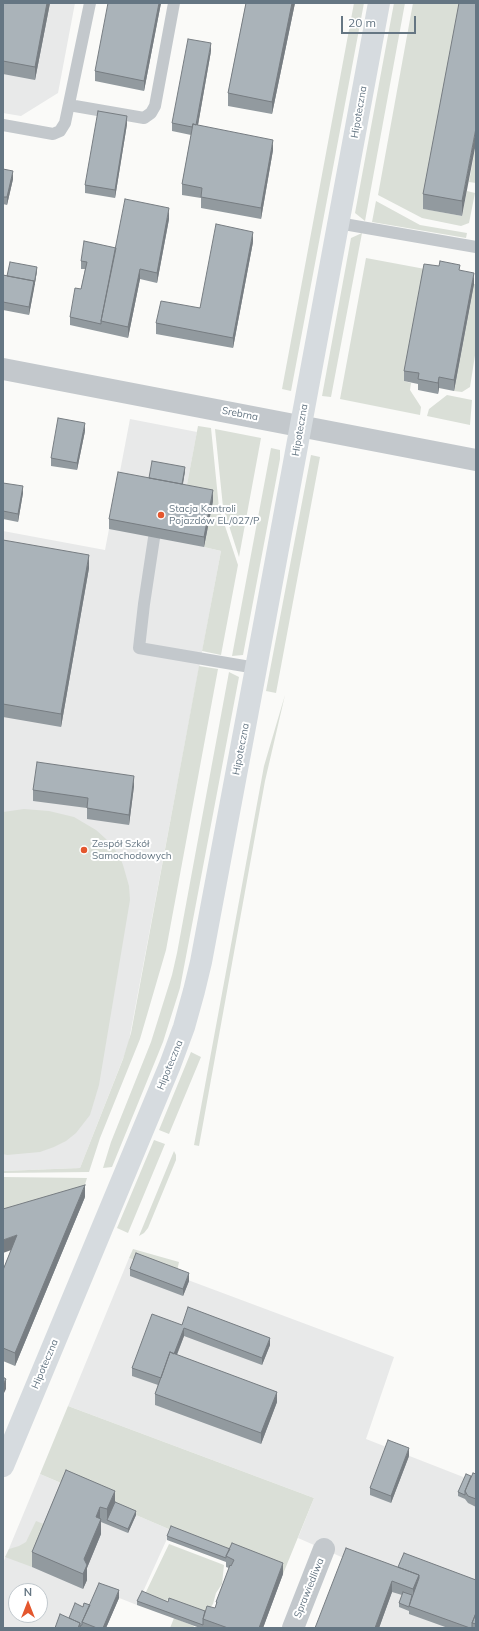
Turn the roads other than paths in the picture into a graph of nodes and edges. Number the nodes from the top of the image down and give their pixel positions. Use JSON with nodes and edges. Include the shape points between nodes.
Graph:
{"nodes":[{"id":1,"x":90,"y":3,"type":"edge"},
{"id":2,"x":174,"y":3,"type":"edge"},
{"id":3,"x":379,"y":3,"type":"edge"},
{"id":4,"x":69,"y":105,"type":"junction"},
{"id":5,"x":3,"y":125,"type":"edge"},
{"id":6,"x":338,"y":223,"type":"junction"},
{"id":7,"x":476,"y":247,"type":"edge"},
{"id":8,"x":3,"y":369,"type":"edge"},
{"id":9,"x":301,"y":426,"type":"junction"},
{"id":10,"x":476,"y":460,"type":"edge"},
{"id":11,"x":154,"y":538,"type":"edge"},
{"id":12,"x":256,"y":668,"type":"junction"},
{"id":13,"x":3,"y":1466,"type":"edge"},
{"id":14,"x":324,"y":1549,"type":"dead end"},
{"id":15,"x":293,"y":1628,"type":"edge"}],
"edges":[{"from":1,"to":4,"type":"lane"},
{"from":2,"to":4,"type":"lane","via":[[155,106],[150,113],[144,118]]},
{"from":3,"to":6,"type":"street","name":"Hipoteczna"},
{"from":4,"to":5,"type":"lane","via":[[65,123],[60,131],[53,134]]},
{"from":6,"to":7,"type":"lane"},
{"from":6,"to":9,"type":"street","name":"Hipoteczna"},
{"from":8,"to":9,"type":"street","name":"Srebrna"},
{"from":9,"to":10,"type":"street","name":"Srebrna"},
{"from":9,"to":12,"type":"street","name":"Hipoteczna"},
{"from":11,"to":12,"type":"lane","via":[[139,648]]},
{"from":12,"to":13,"type":"street","name":"Hipoteczna","via":[[201,962],[184,1027]]},
{"from":14,"to":15,"type":"street","name":"Sprawiedliwa"}]}
